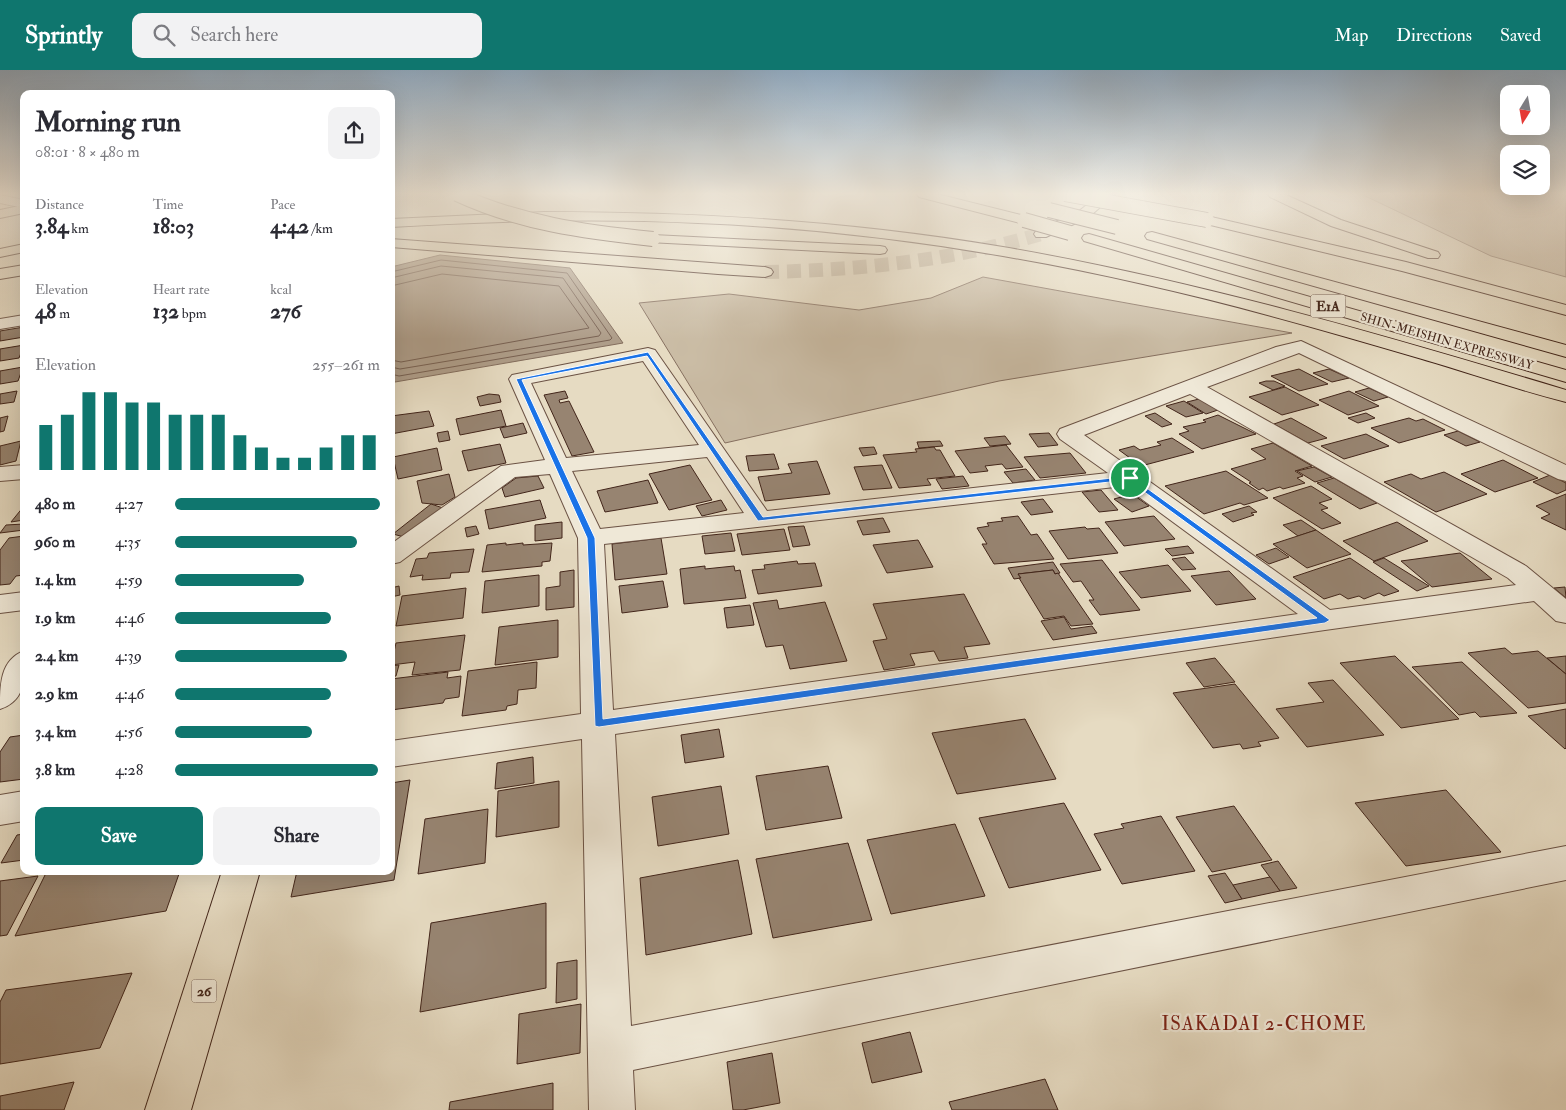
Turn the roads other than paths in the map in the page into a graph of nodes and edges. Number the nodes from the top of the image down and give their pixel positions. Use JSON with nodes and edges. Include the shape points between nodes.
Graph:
{"nodes":[{"id":1,"x":395,"y":243,"type":"edge"},
{"id":2,"x":721,"y":243,"type":"edge"},
{"id":3,"x":953,"y":243,"type":"edge"},
{"id":4,"x":1105,"y":243,"type":"edge"},
{"id":5,"x":1174,"y":243,"type":"edge"},
{"id":6,"x":1304,"y":243,"type":"edge"},
{"id":7,"x":1395,"y":243,"type":"edge"},
{"id":8,"x":20,"y":249,"type":"edge"},
{"id":9,"x":0,"y":254,"type":"edge"},
{"id":10,"x":1445,"y":259,"type":"dead end"},
{"id":11,"x":765,"y":272,"type":"tunnel mouth"},
{"id":12,"x":1566,"y":310,"type":"edge"},
{"id":13,"x":20,"y":321,"type":"edge"},
{"id":14,"x":0,"y":324,"type":"edge"},
{"id":15,"x":1372,"y":339,"type":"junction"},
{"id":16,"x":1566,"y":350,"type":"edge"},
{"id":17,"x":1566,"y":376,"type":"edge"},
{"id":18,"x":1191,"y":386,"type":"junction"},
{"id":19,"x":1566,"y":396,"type":"edge"},
{"id":20,"x":713,"y":450,"type":"junction"},
{"id":21,"x":558,"y":466,"type":"junction"},
{"id":22,"x":20,"y":472,"type":"edge"},
{"id":23,"x":0,"y":474,"type":"edge"},
{"id":24,"x":1566,"y":474,"type":"edge"},
{"id":25,"x":1130,"y":478,"type":"junction"},
{"id":26,"x":761,"y":520,"type":"junction"},
{"id":27,"x":591,"y":538,"type":"junction"},
{"id":28,"x":395,"y":553,"type":"edge"},
{"id":29,"x":1541,"y":591,"type":"junction"},
{"id":30,"x":20,"y":602,"type":"edge"},
{"id":31,"x":0,"y":604,"type":"edge"},
{"id":32,"x":1566,"y":614,"type":"edge"},
{"id":33,"x":1325,"y":620,"type":"junction"},
{"id":34,"x":20,"y":668,"type":"edge"},
{"id":35,"x":0,"y":698,"type":"edge"},
{"id":36,"x":599,"y":723,"type":"junction"},
{"id":37,"x":395,"y":753,"type":"edge"},
{"id":38,"x":20,"y":807,"type":"edge"},
{"id":39,"x":0,"y":810,"type":"edge"},
{"id":40,"x":1566,"y":863,"type":"edge"},
{"id":41,"x":240,"y":875,"type":"edge"},
{"id":42,"x":610,"y":1052,"type":"junction"},
{"id":43,"x":168,"y":1110,"type":"edge"},
{"id":44,"x":612,"y":1110,"type":"edge"}],
"edges":[{"from":1,"to":11,"type":"main road"},
{"from":2,"to":15,"type":"main road","bridge":true,"via":[[903,252],[992,262],[1260,313]]},
{"from":3,"to":15,"type":"main road","bridge":true,"via":[[1172,285]]},
{"from":4,"to":17,"type":"main road","name":"SHIN-MEISHIN EXPRESSWAY","number":"E1A","bridge":true},
{"from":5,"to":16,"type":"main road","name":"SHIN-MEISHIN EXPRESSWAY","number":"E1A","bridge":true},
{"from":6,"to":12,"type":"main road","bridge":true},
{"from":7,"to":10,"type":"main road"},
{"from":8,"to":9,"type":"main road"},
{"from":13,"to":14,"type":"street"},
{"from":15,"to":19,"type":"main road"},
{"from":18,"to":24,"type":"street","via":[[1282,351],[1301,348]]},
{"from":18,"to":25,"type":"street","via":[[1068,434]]},
{"from":18,"to":29,"type":"street","via":[[1517,572]]},
{"from":20,"to":21,"type":"street"},
{"from":20,"to":21,"type":"street","via":[[648,354],[519,379]]},
{"from":20,"to":26,"type":"street"},
{"from":21,"to":27,"type":"street"},
{"from":21,"to":28,"type":"street","via":[[509,471]]},
{"from":22,"to":23,"type":"street"},
{"from":25,"to":26,"type":"street"},
{"from":25,"to":33,"type":"street"},
{"from":26,"to":27,"type":"street"},
{"from":27,"to":36,"type":"street"},
{"from":29,"to":32,"type":"street"},
{"from":29,"to":33,"type":"street"},
{"from":30,"to":31,"type":"street"},
{"from":33,"to":36,"type":"street"},
{"from":34,"to":35,"type":"street"},
{"from":36,"to":37,"type":"street"},
{"from":36,"to":42,"type":"street"},
{"from":38,"to":39,"type":"street"},
{"from":40,"to":42,"type":"street"},
{"from":41,"to":43,"type":"main road","number":"26"},
{"from":42,"to":44,"type":"street"}]}
